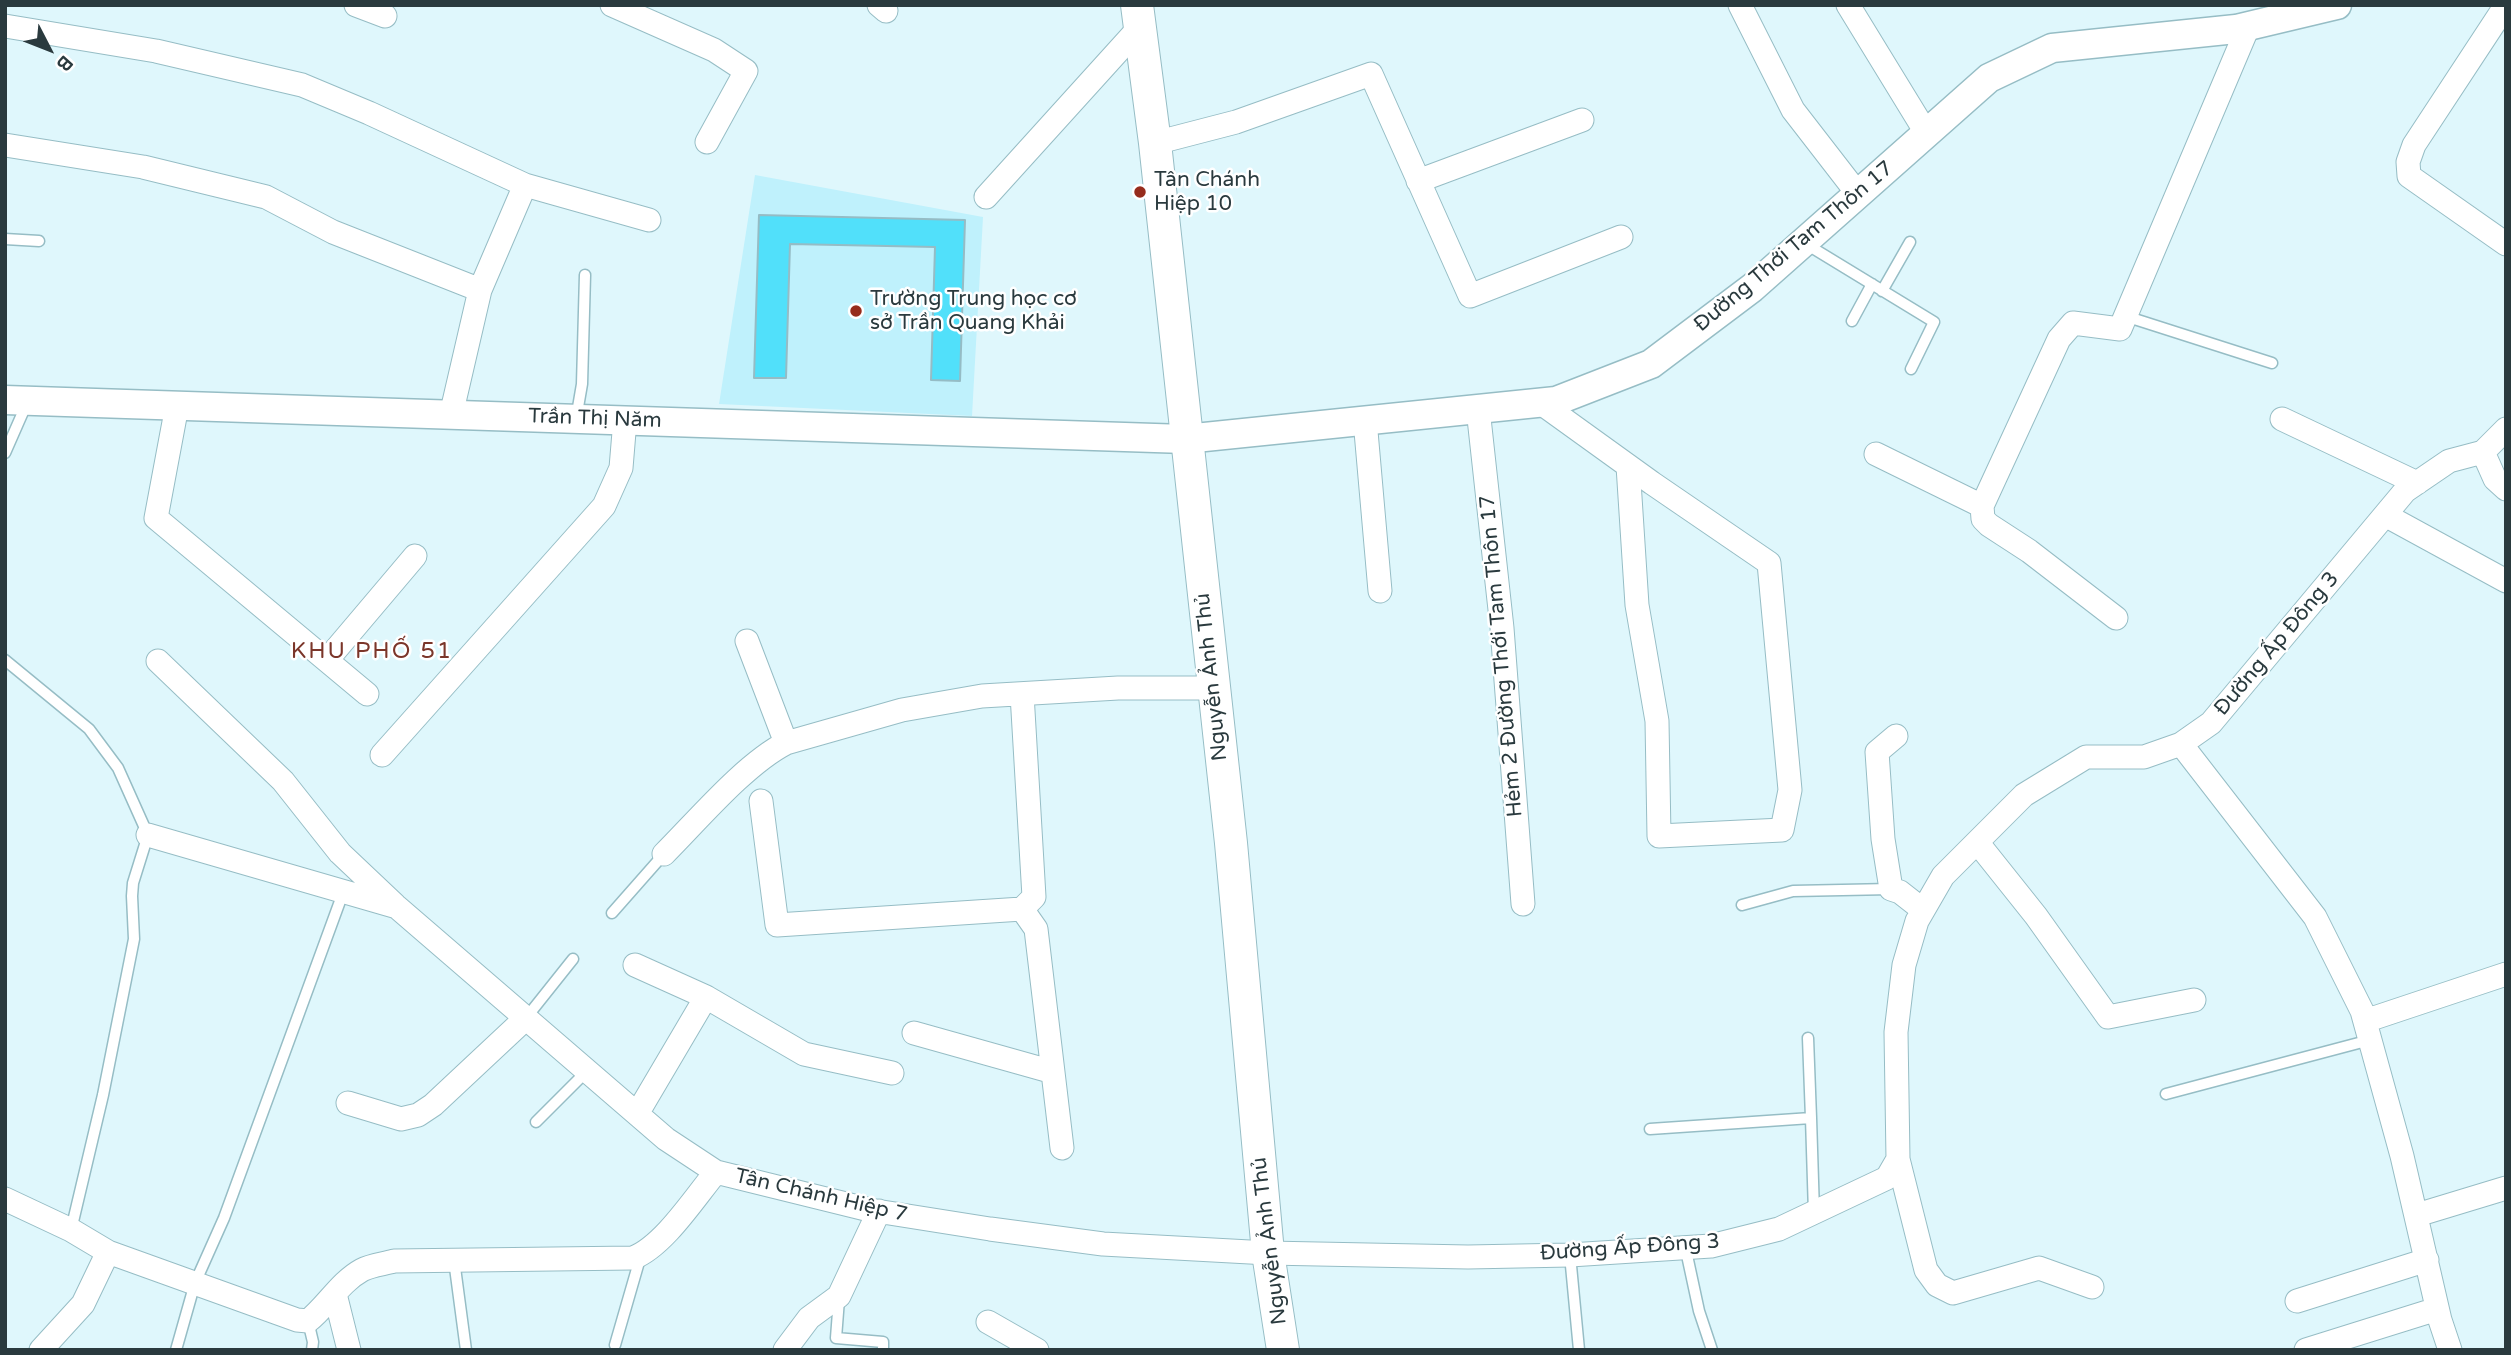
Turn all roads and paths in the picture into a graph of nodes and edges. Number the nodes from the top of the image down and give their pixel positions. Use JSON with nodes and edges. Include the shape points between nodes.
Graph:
{"nodes":[{"id":1,"x":356,"y":5,"type":"edge"},
{"id":2,"x":612,"y":5,"type":"edge"},
{"id":3,"x":1740,"y":5,"type":"edge"},
{"id":4,"x":1848,"y":5,"type":"edge"},
{"id":5,"x":2337,"y":5,"type":"edge"},
{"id":6,"x":2506,"y":5,"type":"edge"},
{"id":7,"x":385,"y":16,"type":"dead end"},
{"id":8,"x":1138,"y":17,"type":"edge"},
{"id":9,"x":5,"y":26,"type":"edge"},
{"id":10,"x":2248,"y":27,"type":"junction"},
{"id":11,"x":1582,"y":120,"type":"dead end"},
{"id":12,"x":1927,"y":134,"type":"junction"},
{"id":13,"x":707,"y":142,"type":"dead end"},
{"id":14,"x":1155,"y":143,"type":"junction"},
{"id":15,"x":5,"y":145,"type":"edge"},
{"id":16,"x":1419,"y":181,"type":"junction"},
{"id":17,"x":525,"y":185,"type":"junction"},
{"id":18,"x":1858,"y":194,"type":"junction"},
{"id":19,"x":986,"y":197,"type":"dead end"},
{"id":20,"x":649,"y":220,"type":"dead end"},
{"id":21,"x":1621,"y":237,"type":"dead end"},
{"id":22,"x":5,"y":239,"type":"edge"},
{"id":23,"x":39,"y":241,"type":"dead end"},
{"id":24,"x":1910,"y":242,"type":"dead end"},
{"id":25,"x":1804,"y":243,"type":"junction"},
{"id":26,"x":2506,"y":244,"type":"edge"},
{"id":27,"x":584,"y":275,"type":"dead end"},
{"id":28,"x":1877,"y":288,"type":"junction"},
{"id":29,"x":480,"y":290,"type":"junction"},
{"id":30,"x":2125,"y":316,"type":"junction"},
{"id":31,"x":1852,"y":321,"type":"dead end"},
{"id":32,"x":2272,"y":363,"type":"dead end"},
{"id":33,"x":1911,"y":369,"type":"dead end"},
{"id":34,"x":16,"y":400,"type":"edge"},
{"id":35,"x":1541,"y":403,"type":"junction"},
{"id":36,"x":177,"y":406,"type":"junction"},
{"id":37,"x":1478,"y":409,"type":"junction"},
{"id":38,"x":450,"y":415,"type":"junction"},
{"id":39,"x":576,"y":419,"type":"junction"},
{"id":40,"x":2282,"y":419,"type":"dead end"},
{"id":41,"x":625,"y":420,"type":"junction"},
{"id":42,"x":1365,"y":420,"type":"junction"},
{"id":43,"x":2506,"y":429,"type":"edge"},
{"id":44,"x":1185,"y":439,"type":"junction"},
{"id":45,"x":2483,"y":452,"type":"junction"},
{"id":46,"x":5,"y":453,"type":"edge"},
{"id":47,"x":1876,"y":454,"type":"dead end"},
{"id":48,"x":1628,"y":466,"type":"junction"},
{"id":49,"x":2417,"y":483,"type":"junction"},
{"id":50,"x":2506,"y":489,"type":"edge"},
{"id":51,"x":1982,"y":506,"type":"junction"},
{"id":52,"x":2385,"y":515,"type":"junction"},
{"id":53,"x":415,"y":556,"type":"dead end"},
{"id":54,"x":2506,"y":581,"type":"edge"},
{"id":55,"x":1380,"y":591,"type":"dead end"},
{"id":56,"x":2116,"y":618,"type":"dead end"},
{"id":57,"x":747,"y":641,"type":"dead end"},
{"id":58,"x":5,"y":660,"type":"edge"},
{"id":59,"x":158,"y":660,"type":"dead end"},
{"id":60,"x":327,"y":660,"type":"junction"},
{"id":61,"x":1214,"y":688,"type":"junction"},
{"id":62,"x":367,"y":694,"type":"dead end"},
{"id":63,"x":1022,"y":694,"type":"junction"},
{"id":64,"x":1896,"y":736,"type":"dead end"},
{"id":65,"x":786,"y":743,"type":"junction"},
{"id":66,"x":2181,"y":744,"type":"junction"},
{"id":67,"x":382,"y":755,"type":"dead end"},
{"id":68,"x":761,"y":801,"type":"dead end"},
{"id":69,"x":148,"y":835,"type":"junction"},
{"id":70,"x":1977,"y":842,"type":"junction"},
{"id":71,"x":664,"y":854,"type":"joint"},
{"id":72,"x":1891,"y":889,"type":"junction"},
{"id":73,"x":343,"y":893,"type":"junction"},
{"id":74,"x":1524,"y":904,"type":"dead end"},
{"id":75,"x":1742,"y":905,"type":"dead end"},
{"id":76,"x":397,"y":907,"type":"junction"},
{"id":77,"x":1023,"y":909,"type":"junction"},
{"id":78,"x":1923,"y":910,"type":"junction"},
{"id":79,"x":612,"y":913,"type":"dead end"},
{"id":80,"x":573,"y":959,"type":"dead end"},
{"id":81,"x":635,"y":965,"type":"dead end"},
{"id":82,"x":2506,"y":974,"type":"edge"},
{"id":83,"x":706,"y":997,"type":"junction"},
{"id":84,"x":2194,"y":1000,"type":"dead end"},
{"id":85,"x":526,"y":1018,"type":"junction"},
{"id":86,"x":2367,"y":1030,"type":"junction"},
{"id":87,"x":914,"y":1033,"type":"dead end"},
{"id":88,"x":1808,"y":1038,"type":"dead end"},
{"id":89,"x":587,"y":1070,"type":"junction"},
{"id":90,"x":1053,"y":1072,"type":"junction"},
{"id":91,"x":892,"y":1073,"type":"dead end"},
{"id":92,"x":2166,"y":1094,"type":"dead end"},
{"id":93,"x":348,"y":1103,"type":"dead end"},
{"id":94,"x":637,"y":1114,"type":"junction"},
{"id":95,"x":1811,"y":1118,"type":"junction"},
{"id":96,"x":536,"y":1122,"type":"dead end"},
{"id":97,"x":1650,"y":1129,"type":"dead end"},
{"id":98,"x":1062,"y":1148,"type":"dead end"},
{"id":99,"x":1898,"y":1159,"type":"junction"},
{"id":100,"x":716,"y":1171,"type":"junction"},
{"id":101,"x":2506,"y":1188,"type":"edge"},
{"id":102,"x":5,"y":1199,"type":"edge"},
{"id":103,"x":879,"y":1211,"type":"junction"},
{"id":104,"x":1814,"y":1213,"type":"junction"},
{"id":105,"x":2417,"y":1215,"type":"junction"},
{"id":106,"x":71,"y":1230,"type":"junction"},
{"id":107,"x":1685,"y":1246,"type":"junction"},
{"id":108,"x":108,"y":1252,"type":"junction"},
{"id":109,"x":1268,"y":1253,"type":"junction"},
{"id":110,"x":641,"y":1255,"type":"junction"},
{"id":111,"x":1570,"y":1255,"type":"junction"},
{"id":112,"x":454,"y":1260,"type":"junction"},
{"id":113,"x":2427,"y":1260,"type":"junction"},
{"id":114,"x":195,"y":1283,"type":"junction"},
{"id":115,"x":2092,"y":1287,"type":"dead end"},
{"id":116,"x":335,"y":1294,"type":"junction"},
{"id":117,"x":839,"y":1296,"type":"junction"},
{"id":118,"x":2297,"y":1301,"type":"dead end"},
{"id":119,"x":2437,"y":1309,"type":"junction"},
{"id":120,"x":308,"y":1321,"type":"junction"},
{"id":121,"x":988,"y":1322,"type":"dead end"},
{"id":122,"x":615,"y":1345,"type":"dead end"},
{"id":123,"x":41,"y":1350,"type":"edge"},
{"id":124,"x":176,"y":1350,"type":"edge"},
{"id":125,"x":312,"y":1350,"type":"edge"},
{"id":126,"x":349,"y":1350,"type":"edge"},
{"id":127,"x":466,"y":1350,"type":"edge"},
{"id":128,"x":785,"y":1350,"type":"edge"},
{"id":129,"x":883,"y":1350,"type":"edge"},
{"id":130,"x":1037,"y":1350,"type":"edge"},
{"id":131,"x":1283,"y":1350,"type":"edge"},
{"id":132,"x":1579,"y":1350,"type":"edge"},
{"id":133,"x":1712,"y":1350,"type":"edge"},
{"id":134,"x":2305,"y":1350,"type":"edge"},
{"id":135,"x":2450,"y":1350,"type":"edge"}],
"edges":[{"from":1,"to":7,"type":"street"},
{"from":2,"to":13,"type":"street","via":[[714,50],[746,71]]},
{"from":3,"to":18,"type":"street","via":[[1793,110]]},
{"from":4,"to":12,"type":"street"},
{"from":5,"to":10,"type":"street","name":"Đường Thới Tam Thôn 17"},
{"from":6,"to":26,"type":"street","via":[[2414,145],[2408,162],[2409,176]]},
{"from":8,"to":14,"type":"main road","name":"Nguyễn Ảnh Thủ"},
{"from":8,"to":19,"type":"street"},
{"from":9,"to":17,"type":"street","via":[[156,51],[302,85]]},
{"from":10,"to":12,"type":"street","name":"Đường Thới Tam Thôn 17","via":[[2052,48],[1989,78]]},
{"from":10,"to":30,"type":"street"},
{"from":11,"to":16,"type":"street"},
{"from":12,"to":18,"type":"street","name":"Đường Thới Tam Thôn 17"},
{"from":14,"to":16,"type":"street","via":[[1236,122],[1371,74]]},
{"from":14,"to":44,"type":"main road","name":"Nguyễn Ảnh Thủ"},
{"from":15,"to":29,"type":"street","via":[[143,167],[266,197],[333,232]]},
{"from":16,"to":21,"type":"street","via":[[1470,296]]},
{"from":17,"to":20,"type":"street"},
{"from":17,"to":29,"type":"street"},
{"from":18,"to":25,"type":"street","name":"Đường Thới Tam Thôn 17"},
{"from":22,"to":23,"type":"lane"},
{"from":24,"to":28,"type":"lane"},
{"from":25,"to":28,"type":"lane"},
{"from":25,"to":35,"type":"street","name":"Đường Thới Tam Thôn 17","via":[[1651,364]]},
{"from":27,"to":39,"type":"lane","via":[[582,384]]},
{"from":28,"to":31,"type":"lane"},
{"from":28,"to":33,"type":"lane","via":[[1934,322]]},
{"from":29,"to":38,"type":"street"},
{"from":30,"to":32,"type":"lane"},
{"from":30,"to":51,"type":"street","via":[[2120,329],[2073,323],[2059,340]]},
{"from":34,"to":36,"type":"street","name":"Trần Thị Năm"},
{"from":34,"to":46,"type":"lane"},
{"from":35,"to":37,"type":"street","name":"Đường Thới Tam Thôn 17"},
{"from":35,"to":48,"type":"street"},
{"from":36,"to":38,"type":"street","name":"Trần Thị Năm"},
{"from":36,"to":60,"type":"street","via":[[156,518]]},
{"from":37,"to":42,"type":"street","name":"Đường Thới Tam Thôn 17"},
{"from":37,"to":74,"type":"street","name":"Hẻm 2 Đường Thới Tam Thôn 17","via":[[1502,628]]},
{"from":38,"to":39,"type":"street","name":"Trần Thị Năm"},
{"from":39,"to":41,"type":"street","name":"Trần Thị Năm"},
{"from":40,"to":49,"type":"street"},
{"from":41,"to":44,"type":"street","name":"Trần Thị Năm"},
{"from":41,"to":67,"type":"street","via":[[621,468],[604,506]]},
{"from":42,"to":44,"type":"street","name":"Đường Thới Tam Thôn 17"},
{"from":42,"to":55,"type":"street"},
{"from":43,"to":45,"type":"street"},
{"from":44,"to":61,"type":"main road","name":"Nguyễn Ảnh Thủ"},
{"from":45,"to":49,"type":"street","name":"Đường Ấp Đông 3","via":[[2449,461]]},
{"from":45,"to":50,"type":"street"},
{"from":47,"to":51,"type":"street"},
{"from":48,"to":48,"type":"street","via":[[1769,562],[1790,790],[1782,830],[1659,836],[1657,721],[1637,605]]},
{"from":49,"to":52,"type":"street","name":"Đường Ấp Đông 3"},
{"from":51,"to":56,"type":"street","via":[[1983,519],[1989,525]]},
{"from":52,"to":54,"type":"street"},
{"from":52,"to":66,"type":"street","name":"Đường Ấp Đông 3","via":[[2211,723]]},
{"from":53,"to":60,"type":"street"},
{"from":57,"to":65,"type":"street"},
{"from":58,"to":69,"type":"lane","via":[[89,729],[118,768]]},
{"from":59,"to":76,"type":"street","via":[[284,781],[341,853]]},
{"from":60,"to":62,"type":"street"},
{"from":61,"to":63,"type":"street"},
{"from":61,"to":109,"type":"main road","name":"Nguyễn Ảnh Thủ"},
{"from":63,"to":65,"type":"street","via":[[902,710]]},
{"from":63,"to":77,"type":"street","via":[[1034,897]]},
{"from":64,"to":72,"type":"street","via":[[1877,752]]},
{"from":65,"to":71,"type":"street","via":[[752,766]]},
{"from":66,"to":70,"type":"street","name":"Đường Ấp Đông 3","via":[[2144,757],[2086,757],[2024,795]]},
{"from":66,"to":86,"type":"street","via":[[2315,917]]},
{"from":68,"to":77,"type":"street","via":[[776,925]]},
{"from":69,"to":73,"type":"street"},
{"from":69,"to":106,"type":"lane","via":[[132,896],[134,939]]},
{"from":70,"to":78,"type":"street","name":"Đường Ấp Đông 3","via":[[1943,876]]},
{"from":70,"to":84,"type":"street","via":[[2108,1017]]},
{"from":71,"to":79,"type":"lane"},
{"from":72,"to":75,"type":"lane","via":[[1793,891]]},
{"from":72,"to":78,"type":"street"},
{"from":73,"to":76,"type":"street"},
{"from":73,"to":114,"type":"lane","via":[[224,1218]]},
{"from":76,"to":85,"type":"street"},
{"from":77,"to":90,"type":"street","via":[[1036,929]]},
{"from":78,"to":99,"type":"street","name":"Đường Ấp Đông 3","via":[[1904,965],[1896,1032]]},
{"from":80,"to":85,"type":"lane"},
{"from":81,"to":83,"type":"street"},
{"from":82,"to":86,"type":"street"},
{"from":83,"to":91,"type":"street","via":[[804,1054]]},
{"from":83,"to":94,"type":"street"},
{"from":85,"to":89,"type":"street"},
{"from":85,"to":93,"type":"street","via":[[418,1115],[401,1119]]},
{"from":86,"to":92,"type":"lane"},
{"from":86,"to":105,"type":"street"},
{"from":87,"to":90,"type":"street"},
{"from":88,"to":95,"type":"lane"},
{"from":89,"to":94,"type":"street"},
{"from":89,"to":96,"type":"lane"},
{"from":90,"to":98,"type":"street"},
{"from":94,"to":100,"type":"street"},
{"from":95,"to":97,"type":"lane"},
{"from":95,"to":104,"type":"lane"},
{"from":99,"to":104,"type":"street","name":"Đường Ấp Đông 3","via":[[1887,1178]]},
{"from":99,"to":115,"type":"street","via":[[1926,1270],[1937,1285],[1953,1293],[2039,1268]]},
{"from":100,"to":103,"type":"street","name":"Tân Chánh Hiệp 7"},
{"from":100,"to":110,"type":"street","name":"Tân Chánh Hiệp 7"},
{"from":101,"to":105,"type":"street"},
{"from":102,"to":106,"type":"street"},
{"from":103,"to":109,"type":"street","name":"Tân Chánh Hiệp 7","via":[[1103,1244]]},
{"from":103,"to":117,"type":"street"},
{"from":104,"to":107,"type":"street","name":"Đường Ấp Đông 3","via":[[1779,1229],[1711,1246]]},
{"from":105,"to":113,"type":"street"},
{"from":106,"to":108,"type":"street"},
{"from":107,"to":111,"type":"street","name":"Đường Ấp Đông 3"},
{"from":107,"to":133,"type":"lane"},
{"from":108,"to":114,"type":"street"},
{"from":108,"to":123,"type":"street","via":[[83,1304]]},
{"from":109,"to":111,"type":"street","name":"Đường Ấp Đông 3"},
{"from":109,"to":131,"type":"main road","name":"Nguyễn Ảnh Thủ"},
{"from":110,"to":112,"type":"street","via":[[623,1260]]},
{"from":110,"to":122,"type":"lane"},
{"from":111,"to":132,"type":"lane"},
{"from":112,"to":116,"type":"street","via":[[394,1261],[363,1269]]},
{"from":112,"to":127,"type":"lane"},
{"from":113,"to":118,"type":"street"},
{"from":113,"to":119,"type":"street"},
{"from":114,"to":120,"type":"street"},
{"from":114,"to":124,"type":"lane"},
{"from":116,"to":120,"type":"street"},
{"from":116,"to":126,"type":"street"},
{"from":117,"to":128,"type":"street","via":[[810,1318]]},
{"from":117,"to":129,"type":"lane","via":[[836,1338],[883,1342]]},
{"from":119,"to":134,"type":"street"},
{"from":119,"to":135,"type":"street"},
{"from":120,"to":125,"type":"lane"},
{"from":121,"to":130,"type":"street"}]}
